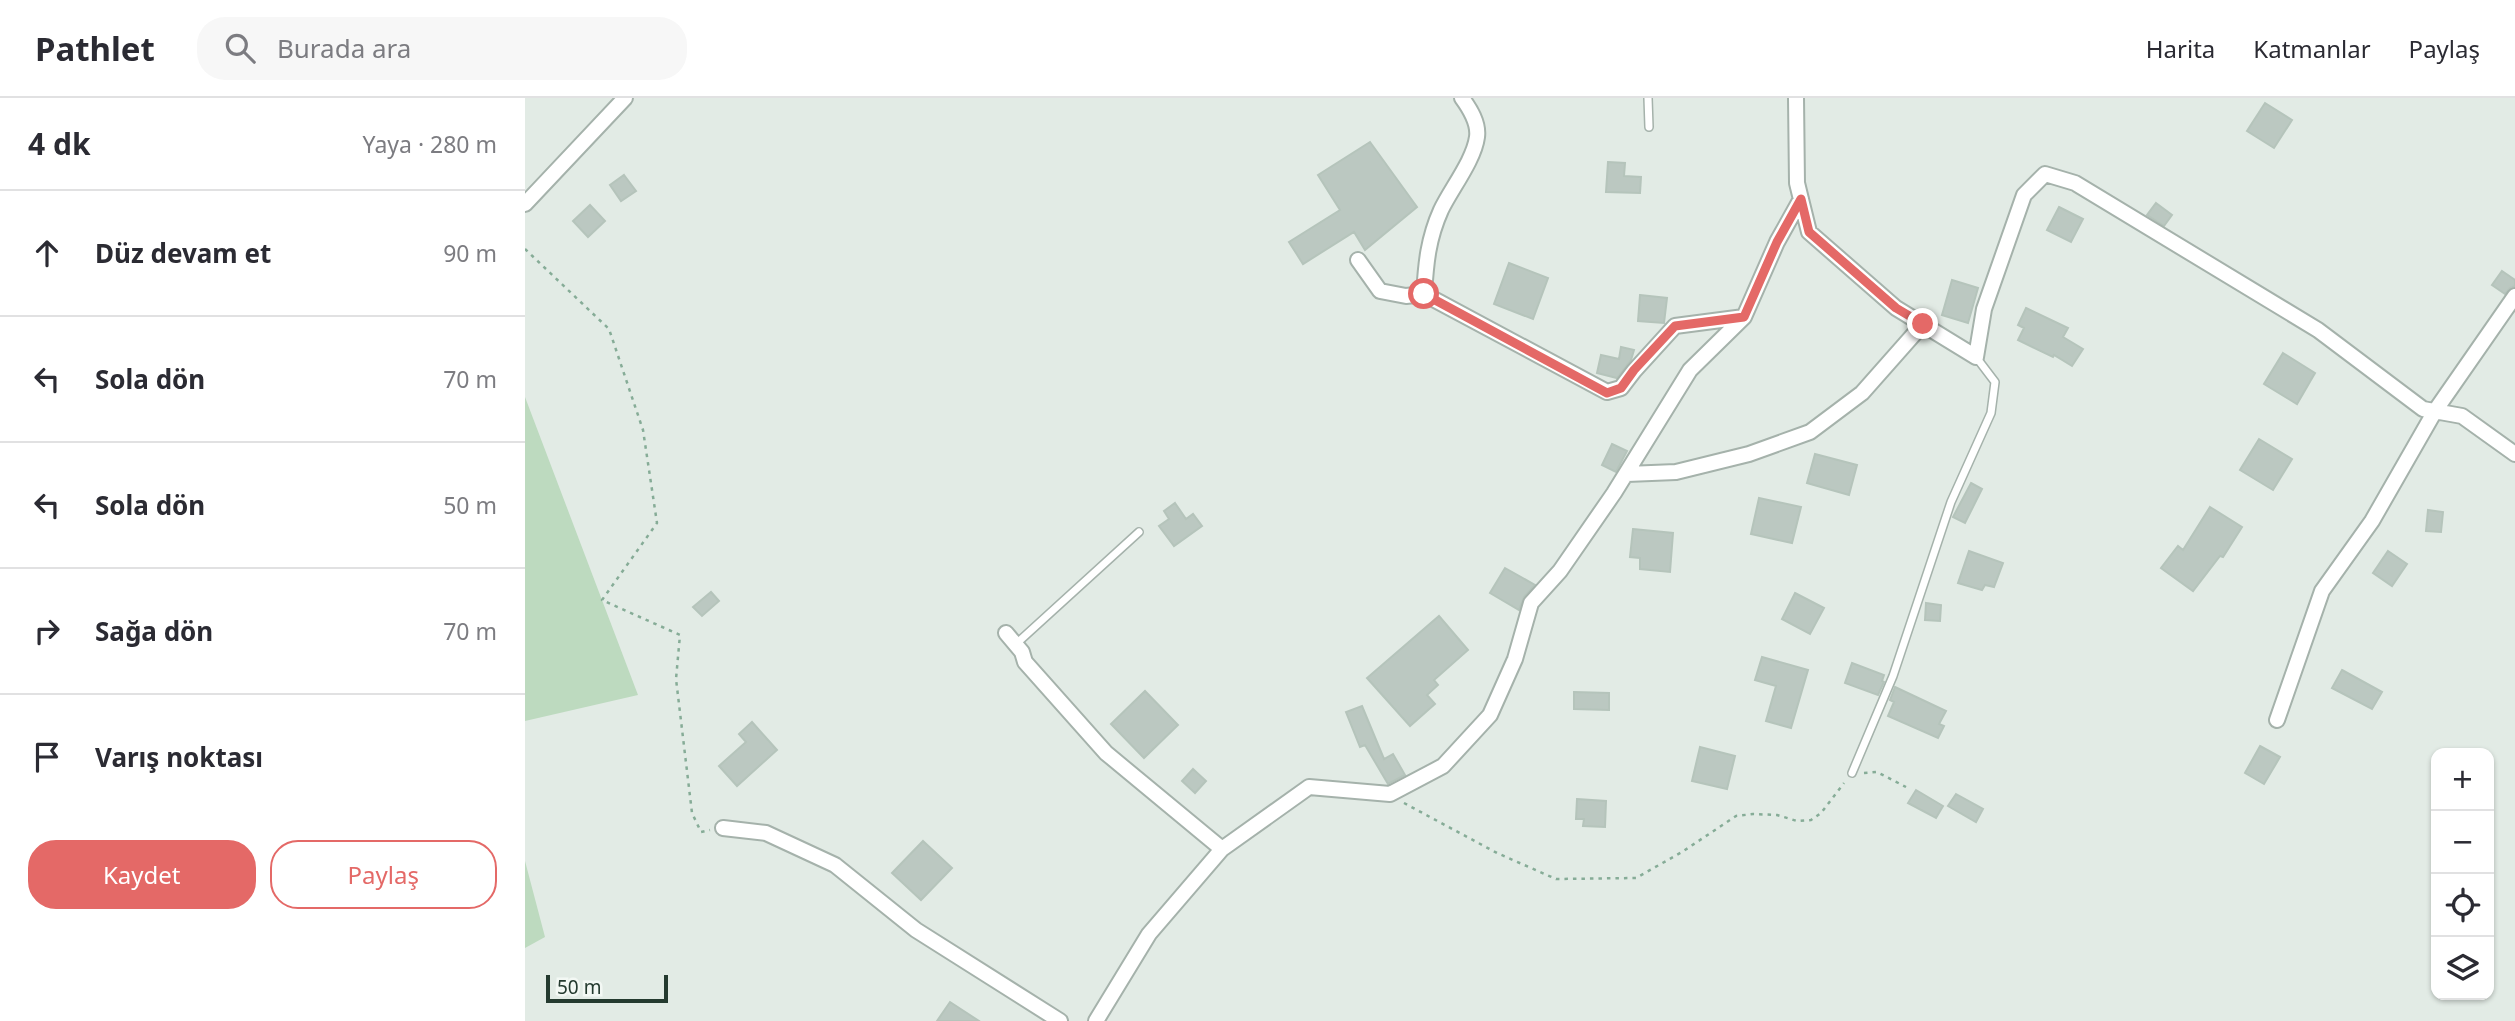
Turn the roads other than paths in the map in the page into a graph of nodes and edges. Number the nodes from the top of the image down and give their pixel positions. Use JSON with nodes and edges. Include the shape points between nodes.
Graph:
{"nodes":[{"id":1,"x":625,"y":98,"type":"edge"},
{"id":2,"x":1462,"y":98,"type":"edge"},
{"id":3,"x":1648,"y":98,"type":"edge"},
{"id":4,"x":1796,"y":98,"type":"edge"},
{"id":5,"x":1649,"y":127,"type":"dead end"},
{"id":6,"x":1801,"y":199,"type":"junction"},
{"id":7,"x":525,"y":204,"type":"edge"},
{"id":8,"x":1358,"y":260,"type":"dead end"},
{"id":9,"x":1424,"y":294,"type":"junction"},
{"id":10,"x":2515,"y":296,"type":"edge"},
{"id":11,"x":1744,"y":317,"type":"junction"},
{"id":12,"x":1923,"y":324,"type":"junction"},
{"id":13,"x":1976,"y":357,"type":"junction"},
{"id":14,"x":2435,"y":411,"type":"junction"},
{"id":15,"x":2515,"y":454,"type":"edge"},
{"id":16,"x":1627,"y":474,"type":"junction"},
{"id":17,"x":1139,"y":532,"type":"dead end"},
{"id":18,"x":1011,"y":639,"type":"joint"},
{"id":19,"x":2277,"y":720,"type":"dead end"},
{"id":20,"x":1853,"y":773,"type":"road end"},
{"id":21,"x":723,"y":828,"type":"road end"},
{"id":22,"x":1222,"y":849,"type":"junction"},
{"id":23,"x":1060,"y":1021,"type":"edge"},
{"id":24,"x":1096,"y":1021,"type":"edge"}],
"edges":[{"from":1,"to":7,"type":"street"},
{"from":2,"to":9,"type":"street","via":[[1473,114],[1477,137],[1427,248]]},
{"from":3,"to":5,"type":"lane"},
{"from":4,"to":6,"type":"street"},
{"from":6,"to":11,"type":"street"},
{"from":6,"to":12,"type":"street","via":[[1809,232],[1896,308]]},
{"from":8,"to":9,"type":"street","via":[[1380,291]]},
{"from":9,"to":11,"type":"street","via":[[1607,393],[1621,388],[1675,326]]},
{"from":10,"to":14,"type":"street"},
{"from":11,"to":16,"type":"street","via":[[1691,370]]},
{"from":12,"to":13,"type":"street"},
{"from":12,"to":16,"type":"street","via":[[1863,393],[1810,432],[1749,454],[1676,472]]},
{"from":13,"to":14,"type":"street","via":[[1984,309],[2024,195],[2045,174],[2075,183],[2318,330],[2423,409]]},
{"from":13,"to":20,"type":"lane","via":[[1995,382],[1991,413],[1951,502],[1893,676]]},
{"from":14,"to":15,"type":"street","via":[[2462,416]]},
{"from":14,"to":19,"type":"street","via":[[2372,521],[2322,591]]},
{"from":16,"to":22,"type":"street","via":[[1560,571],[1531,603],[1515,659],[1490,715],[1443,766],[1389,794],[1309,787]]},
{"from":17,"to":18,"type":"lane"},
{"from":18,"to":22,"type":"street","via":[[1025,662],[1105,753]]},
{"from":21,"to":23,"type":"street","via":[[766,833],[835,865],[916,930]]},
{"from":22,"to":24,"type":"street","via":[[1149,934]]}]}
